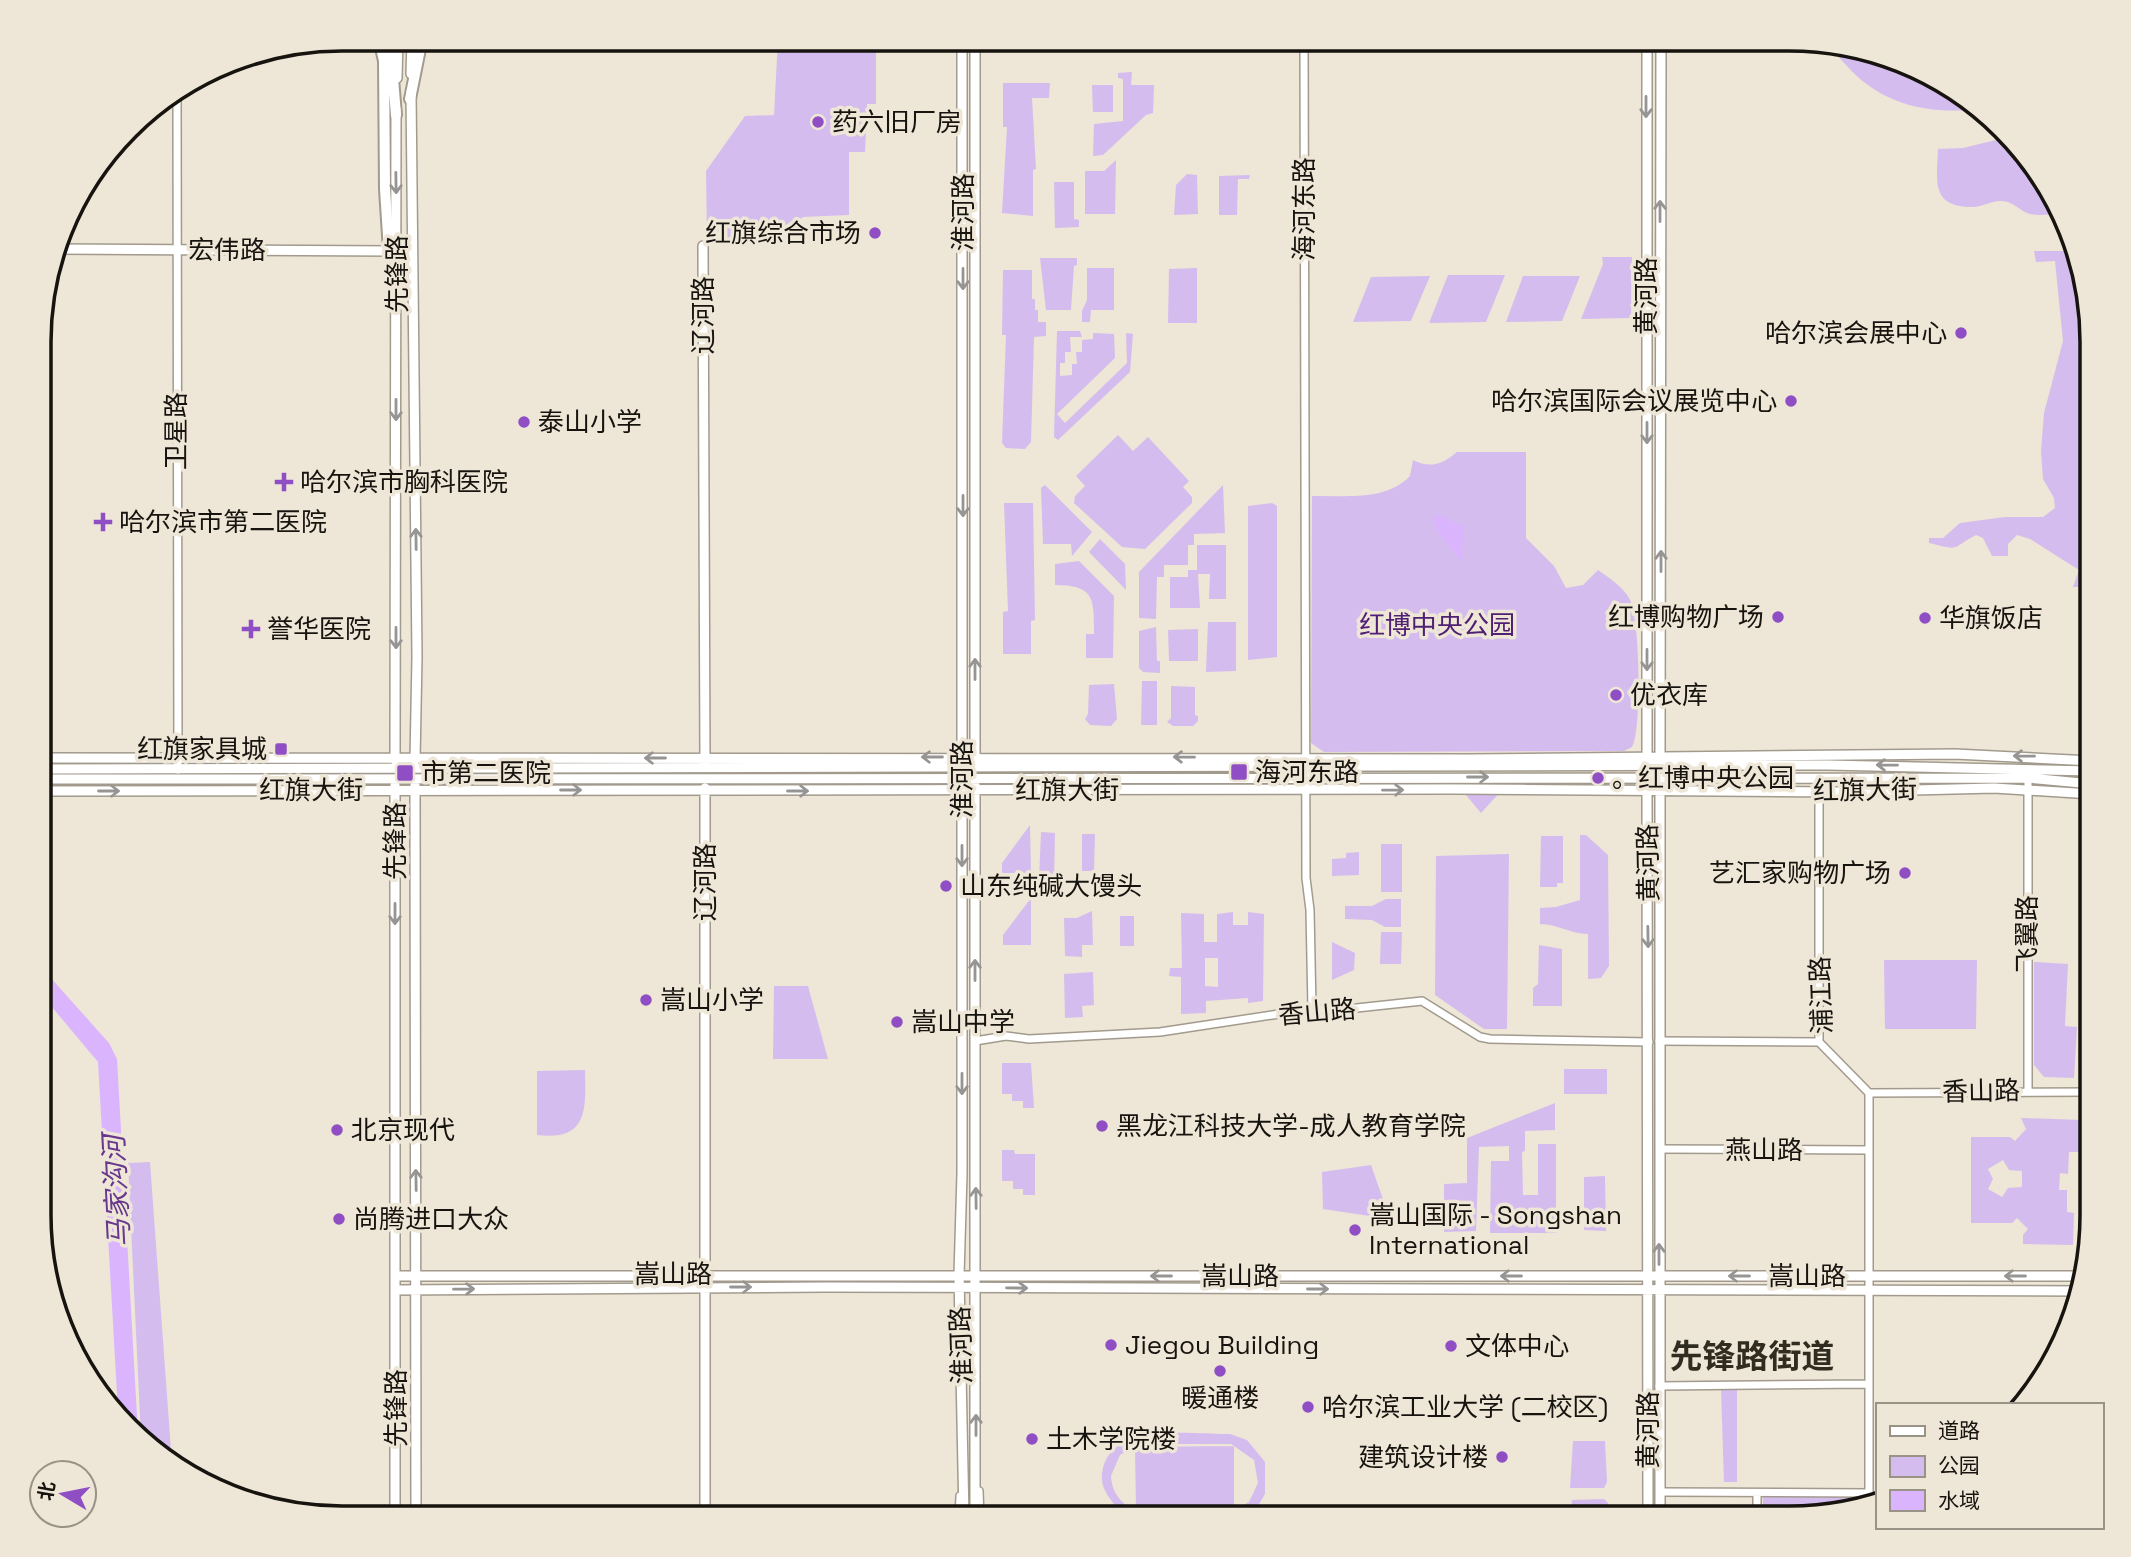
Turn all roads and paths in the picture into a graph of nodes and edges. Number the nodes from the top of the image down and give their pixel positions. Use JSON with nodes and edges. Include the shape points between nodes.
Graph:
{"nodes":[{"id":1,"x":382,"y":51,"type":"edge"},
{"id":2,"x":389,"y":51,"type":"edge"},
{"id":3,"x":398,"y":51,"type":"edge"},
{"id":4,"x":412,"y":51,"type":"edge"},
{"id":5,"x":420,"y":51,"type":"edge"},
{"id":6,"x":962,"y":51,"type":"edge"},
{"id":7,"x":975,"y":51,"type":"edge"},
{"id":8,"x":1304,"y":51,"type":"edge"},
{"id":9,"x":1647,"y":51,"type":"edge"},
{"id":10,"x":1661,"y":51,"type":"edge"},
{"id":11,"x":411,"y":99,"type":"junction"},
{"id":12,"x":177,"y":102,"type":"edge"},
{"id":13,"x":396,"y":115,"type":"junction"},
{"id":14,"x":700,"y":246,"type":"dead end"},
{"id":15,"x":66,"y":249,"type":"edge"},
{"id":16,"x":176,"y":250,"type":"junction"},
{"id":17,"x":393,"y":251,"type":"junction"},
{"id":18,"x":962,"y":756,"type":"junction"},
{"id":19,"x":975,"y":756,"type":"junction"},
{"id":20,"x":395,"y":757,"type":"junction"},
{"id":21,"x":51,"y":758,"type":"edge"},
{"id":22,"x":179,"y":758,"type":"junction"},
{"id":23,"x":415,"y":758,"type":"junction"},
{"id":24,"x":1647,"y":760,"type":"junction"},
{"id":25,"x":1660,"y":760,"type":"junction"},
{"id":26,"x":2080,"y":760,"type":"edge"},
{"id":27,"x":1306,"y":761,"type":"junction"},
{"id":28,"x":702,"y":763,"type":"junction"},
{"id":29,"x":962,"y":768,"type":"junction"},
{"id":30,"x":975,"y":768,"type":"junction"},
{"id":31,"x":51,"y":769,"type":"edge"},
{"id":32,"x":178,"y":770,"type":"junction"},
{"id":33,"x":2080,"y":771,"type":"edge"},
{"id":34,"x":395,"y":774,"type":"junction"},
{"id":35,"x":415,"y":774,"type":"junction"},
{"id":36,"x":1306,"y":777,"type":"junction"},
{"id":37,"x":1647,"y":778,"type":"junction"},
{"id":38,"x":1660,"y":778,"type":"junction"},
{"id":39,"x":51,"y":779,"type":"edge"},
{"id":40,"x":703,"y":779,"type":"junction"},
{"id":41,"x":962,"y":779,"type":"junction"},
{"id":42,"x":975,"y":779,"type":"junction"},
{"id":43,"x":1819,"y":779,"type":"junction"},
{"id":44,"x":2027,"y":783,"type":"junction"},
{"id":45,"x":2080,"y":783,"type":"edge"},
{"id":46,"x":395,"y":789,"type":"junction"},
{"id":47,"x":415,"y":789,"type":"junction"},
{"id":48,"x":961,"y":790,"type":"junction"},
{"id":49,"x":975,"y":790,"type":"junction"},
{"id":50,"x":1647,"y":790,"type":"junction"},
{"id":51,"x":1660,"y":790,"type":"junction"},
{"id":52,"x":703,"y":791,"type":"junction"},
{"id":53,"x":1307,"y":791,"type":"junction"},
{"id":54,"x":51,"y":792,"type":"edge"},
{"id":55,"x":1819,"y":792,"type":"junction"},
{"id":56,"x":2080,"y":792,"type":"edge"},
{"id":57,"x":1312,"y":1009,"type":"junction"},
{"id":58,"x":975,"y":1041,"type":"junction"},
{"id":59,"x":1654,"y":1041,"type":"junction"},
{"id":60,"x":1819,"y":1042,"type":"junction"},
{"id":61,"x":2028,"y":1090,"type":"junction"},
{"id":62,"x":2080,"y":1092,"type":"edge"},
{"id":63,"x":1869,"y":1093,"type":"junction"},
{"id":64,"x":1660,"y":1149,"type":"junction"},
{"id":65,"x":1869,"y":1150,"type":"junction"},
{"id":66,"x":704,"y":1274,"type":"junction"},
{"id":67,"x":959,"y":1275,"type":"junction"},
{"id":68,"x":976,"y":1275,"type":"junction"},
{"id":69,"x":396,"y":1276,"type":"junction"},
{"id":70,"x":417,"y":1276,"type":"junction"},
{"id":71,"x":1648,"y":1276,"type":"junction"},
{"id":72,"x":1659,"y":1276,"type":"junction"},
{"id":73,"x":1869,"y":1276,"type":"junction"},
{"id":74,"x":2074,"y":1276,"type":"edge"},
{"id":75,"x":704,"y":1288,"type":"junction"},
{"id":76,"x":959,"y":1288,"type":"junction"},
{"id":77,"x":976,"y":1288,"type":"junction"},
{"id":78,"x":1648,"y":1289,"type":"junction"},
{"id":79,"x":1659,"y":1289,"type":"junction"},
{"id":80,"x":396,"y":1290,"type":"junction"},
{"id":81,"x":416,"y":1290,"type":"junction"},
{"id":82,"x":1869,"y":1290,"type":"junction"},
{"id":83,"x":2070,"y":1291,"type":"edge"},
{"id":84,"x":1869,"y":1384,"type":"junction"},
{"id":85,"x":1660,"y":1386,"type":"junction"},
{"id":86,"x":964,"y":1450,"type":"junction"},
{"id":87,"x":1660,"y":1492,"type":"junction"},
{"id":88,"x":1757,"y":1493,"type":"junction"},
{"id":89,"x":1869,"y":1495,"type":"edge"},
{"id":90,"x":1861,"y":1497,"type":"edge"},
{"id":91,"x":395,"y":1506,"type":"edge"},
{"id":92,"x":416,"y":1506,"type":"edge"},
{"id":93,"x":703,"y":1506,"type":"edge"},
{"id":94,"x":960,"y":1506,"type":"edge"},
{"id":95,"x":964,"y":1506,"type":"edge"},
{"id":96,"x":977,"y":1506,"type":"edge"},
{"id":97,"x":1648,"y":1506,"type":"edge"},
{"id":98,"x":1660,"y":1506,"type":"edge"},
{"id":99,"x":1757,"y":1506,"type":"edge"}],
"edges":[{"from":1,"to":17,"type":"highway"},
{"from":2,"to":13,"type":"highway"},
{"from":3,"to":13,"type":"main road","name":"先锋路"},
{"from":4,"to":11,"type":"main road","name":"先锋路"},
{"from":5,"to":11,"type":"highway"},
{"from":6,"to":18,"type":"main road","name":"淮河路","one_way":true},
{"from":19,"to":7,"type":"main road","name":"淮河路","one_way":true},
{"from":8,"to":27,"type":"street","name":"海河东路"},
{"from":9,"to":24,"type":"main road","name":"黄河路","one_way":true},
{"from":25,"to":10,"type":"main road","name":"黄河路","one_way":true},
{"from":23,"to":11,"type":"main road","name":"先锋路","one_way":true},
{"from":12,"to":16,"type":"street","name":"卫星路"},
{"from":13,"to":17,"type":"main road","name":"先锋路","one_way":true},
{"from":14,"to":28,"type":"main road","name":"辽河路"},
{"from":15,"to":16,"type":"main road","name":"宏伟路"},
{"from":16,"to":17,"type":"main road","name":"宏伟路"},
{"from":16,"to":22,"type":"street","name":"卫星路"},
{"from":17,"to":20,"type":"main road","name":"先锋路","one_way":true},
{"from":18,"to":19,"type":"main road","name":"红旗大街"},
{"from":18,"to":28,"type":"main road","name":"红旗大街","one_way":true},
{"from":18,"to":29,"type":"main road","name":"淮河路"},
{"from":27,"to":19,"type":"main road","name":"红旗大街","one_way":true},
{"from":19,"to":30,"type":"main road","name":"淮河路"},
{"from":20,"to":22,"type":"main road","name":"红旗大街"},
{"from":20,"to":23,"type":"main road","name":"红旗大街"},
{"from":20,"to":34,"type":"main road","name":"先锋路"},
{"from":21,"to":22,"type":"main road","name":"红旗大街"},
{"from":22,"to":32,"type":"street","name":"卫星路"},
{"from":28,"to":23,"type":"main road","name":"红旗大街","one_way":true},
{"from":23,"to":35,"type":"main road","name":"先锋路"},
{"from":24,"to":25,"type":"main road","name":"红旗大街"},
{"from":24,"to":27,"type":"main road","name":"红旗大街"},
{"from":24,"to":37,"type":"main road","name":"黄河路"},
{"from":26,"to":25,"type":"main road","name":"红旗大街","one_way":true,"via":[[1955,754]]},
{"from":33,"to":25,"type":"main road","name":"红旗大街","one_way":true},
{"from":25,"to":38,"type":"main road","name":"黄河路"},
{"from":27,"to":30,"type":"main road","name":"红旗大街"},
{"from":27,"to":36,"type":"street","name":"海河东路"},
{"from":28,"to":29,"type":"main road","name":"红旗大街"},
{"from":28,"to":35,"type":"main road","name":"红旗大街"},
{"from":28,"to":40,"type":"main road","name":"辽河路"},
{"from":29,"to":30,"type":"main road","name":"红旗大街"},
{"from":29,"to":41,"type":"main road","name":"淮河路"},
{"from":30,"to":42,"type":"main road","name":"淮河路"},
{"from":31,"to":32,"type":"main road","name":"红旗大街"},
{"from":32,"to":34,"type":"main road","name":"红旗大街"},
{"from":34,"to":35,"type":"main road","name":"红旗大街"},
{"from":34,"to":39,"type":"main road","name":"红旗大街"},
{"from":34,"to":46,"type":"main road","name":"先锋路"},
{"from":35,"to":40,"type":"main road","name":"红旗大街"},
{"from":35,"to":47,"type":"main road","name":"先锋路"},
{"from":36,"to":37,"type":"main road","name":"红旗大街","one_way":true},
{"from":36,"to":42,"type":"main road","name":"红旗大街"},
{"from":36,"to":53,"type":"street","name":"海河东路"},
{"from":37,"to":38,"type":"main road","name":"红旗大街"},
{"from":37,"to":50,"type":"main road","name":"黄河路"},
{"from":38,"to":43,"type":"main road","name":"红旗大街"},
{"from":38,"to":51,"type":"main road","name":"黄河路"},
{"from":40,"to":41,"type":"main road","name":"红旗大街"},
{"from":40,"to":52,"type":"main road","name":"辽河路"},
{"from":41,"to":42,"type":"main road","name":"红旗大街"},
{"from":41,"to":48,"type":"main road","name":"淮河路"},
{"from":42,"to":49,"type":"main road","name":"淮河路"},
{"from":43,"to":44,"type":"main road","name":"红旗大街"},
{"from":43,"to":55,"type":"street","name":"浦江路"},
{"from":44,"to":45,"type":"main road","name":"红旗大街"},
{"from":44,"to":55,"type":"main road","name":"红旗大街"},
{"from":44,"to":56,"type":"main road","name":"红旗大街"},
{"from":44,"to":61,"type":"street","name":"飞翼路"},
{"from":46,"to":47,"type":"main road","name":"红旗大街"},
{"from":54,"to":46,"type":"main road","name":"红旗大街","one_way":true},
{"from":46,"to":69,"type":"main road","name":"先锋路","one_way":true},
{"from":47,"to":52,"type":"main road","name":"红旗大街","one_way":true},
{"from":70,"to":47,"type":"main road","name":"先锋路","one_way":true},
{"from":48,"to":49,"type":"main road","name":"红旗大街"},
{"from":52,"to":48,"type":"main road","name":"红旗大街","one_way":true},
{"from":48,"to":67,"type":"main road","name":"淮河路","one_way":true},
{"from":49,"to":53,"type":"main road","name":"红旗大街"},
{"from":58,"to":49,"type":"main road","name":"淮河路","one_way":true},
{"from":50,"to":51,"type":"main road","name":"红旗大街"},
{"from":53,"to":50,"type":"main road","name":"红旗大街","one_way":true},
{"from":50,"to":59,"type":"main road","name":"黄河路","one_way":true},
{"from":51,"to":55,"type":"main road","name":"红旗大街"},
{"from":51,"to":59,"type":"main road","name":"黄河路"},
{"from":52,"to":66,"type":"main road","name":"辽河路"},
{"from":53,"to":57,"type":"street","name":"海河东路"},
{"from":55,"to":60,"type":"street","name":"浦江路"},
{"from":57,"to":58,"type":"street","name":"香山路","via":[[1160,1032]]},
{"from":57,"to":59,"type":"street","name":"香山路","via":[[1422,1001],[1490,1040]]},
{"from":68,"to":58,"type":"main road","name":"淮河路","one_way":true},
{"from":59,"to":60,"type":"street","name":"香山路"},
{"from":59,"to":64,"type":"main road","name":"黄河路"},
{"from":59,"to":71,"type":"main road","name":"黄河路"},
{"from":60,"to":63,"type":"street","name":"浦江路"},
{"from":61,"to":62,"type":"street","name":"香山路"},
{"from":61,"to":63,"type":"street","name":"香山路"},
{"from":63,"to":65,"type":"street"},
{"from":64,"to":65,"type":"street","name":"燕山路"},
{"from":72,"to":64,"type":"main road","name":"黄河路","one_way":true},
{"from":65,"to":73,"type":"street"},
{"from":66,"to":67,"type":"main road","name":"嵩山路"},
{"from":66,"to":70,"type":"main road","name":"嵩山路"},
{"from":66,"to":75,"type":"main road","name":"辽河路"},
{"from":67,"to":68,"type":"main road","name":"嵩山路"},
{"from":67,"to":76,"type":"main road","name":"淮河路"},
{"from":71,"to":68,"type":"main road","name":"嵩山路","one_way":true},
{"from":68,"to":77,"type":"main road","name":"淮河路"},
{"from":69,"to":70,"type":"main road","name":"嵩山路"},
{"from":69,"to":80,"type":"main road","name":"先锋路"},
{"from":70,"to":81,"type":"main road","name":"先锋路"},
{"from":71,"to":72,"type":"main road","name":"嵩山路"},
{"from":71,"to":78,"type":"main road","name":"黄河路"},
{"from":73,"to":72,"type":"main road","name":"嵩山路","one_way":true},
{"from":72,"to":79,"type":"main road","name":"黄河路"},
{"from":74,"to":73,"type":"main road","name":"嵩山路","one_way":true},
{"from":73,"to":82,"type":"street"},
{"from":75,"to":76,"type":"main road","name":"嵩山路","one_way":true},
{"from":81,"to":75,"type":"main road","name":"嵩山路","one_way":true},
{"from":75,"to":93,"type":"main road","name":"辽河路"},
{"from":76,"to":77,"type":"main road","name":"嵩山路"},
{"from":76,"to":86,"type":"main road","name":"淮河路"},
{"from":77,"to":78,"type":"main road","name":"嵩山路","one_way":true},
{"from":96,"to":77,"type":"main road","name":"淮河路","one_way":true},
{"from":78,"to":79,"type":"main road","name":"嵩山路"},
{"from":78,"to":97,"type":"main road","name":"黄河路"},
{"from":79,"to":82,"type":"main road","name":"嵩山路"},
{"from":79,"to":85,"type":"main road","name":"黄河路"},
{"from":80,"to":81,"type":"main road","name":"嵩山路"},
{"from":80,"to":91,"type":"main road","name":"先锋路"},
{"from":81,"to":92,"type":"main road","name":"先锋路"},
{"from":82,"to":83,"type":"main road","name":"嵩山路"},
{"from":82,"to":84,"type":"street"},
{"from":84,"to":85,"type":"street"},
{"from":84,"to":89,"type":"street"},
{"from":85,"to":87,"type":"main road","name":"黄河路"},
{"from":86,"to":94,"type":"street"},
{"from":86,"to":95,"type":"main road","name":"淮河路"},
{"from":87,"to":88,"type":"street"},
{"from":87,"to":98,"type":"main road","name":"黄河路"},
{"from":88,"to":90,"type":"street"},
{"from":88,"to":99,"type":"street"}]}
